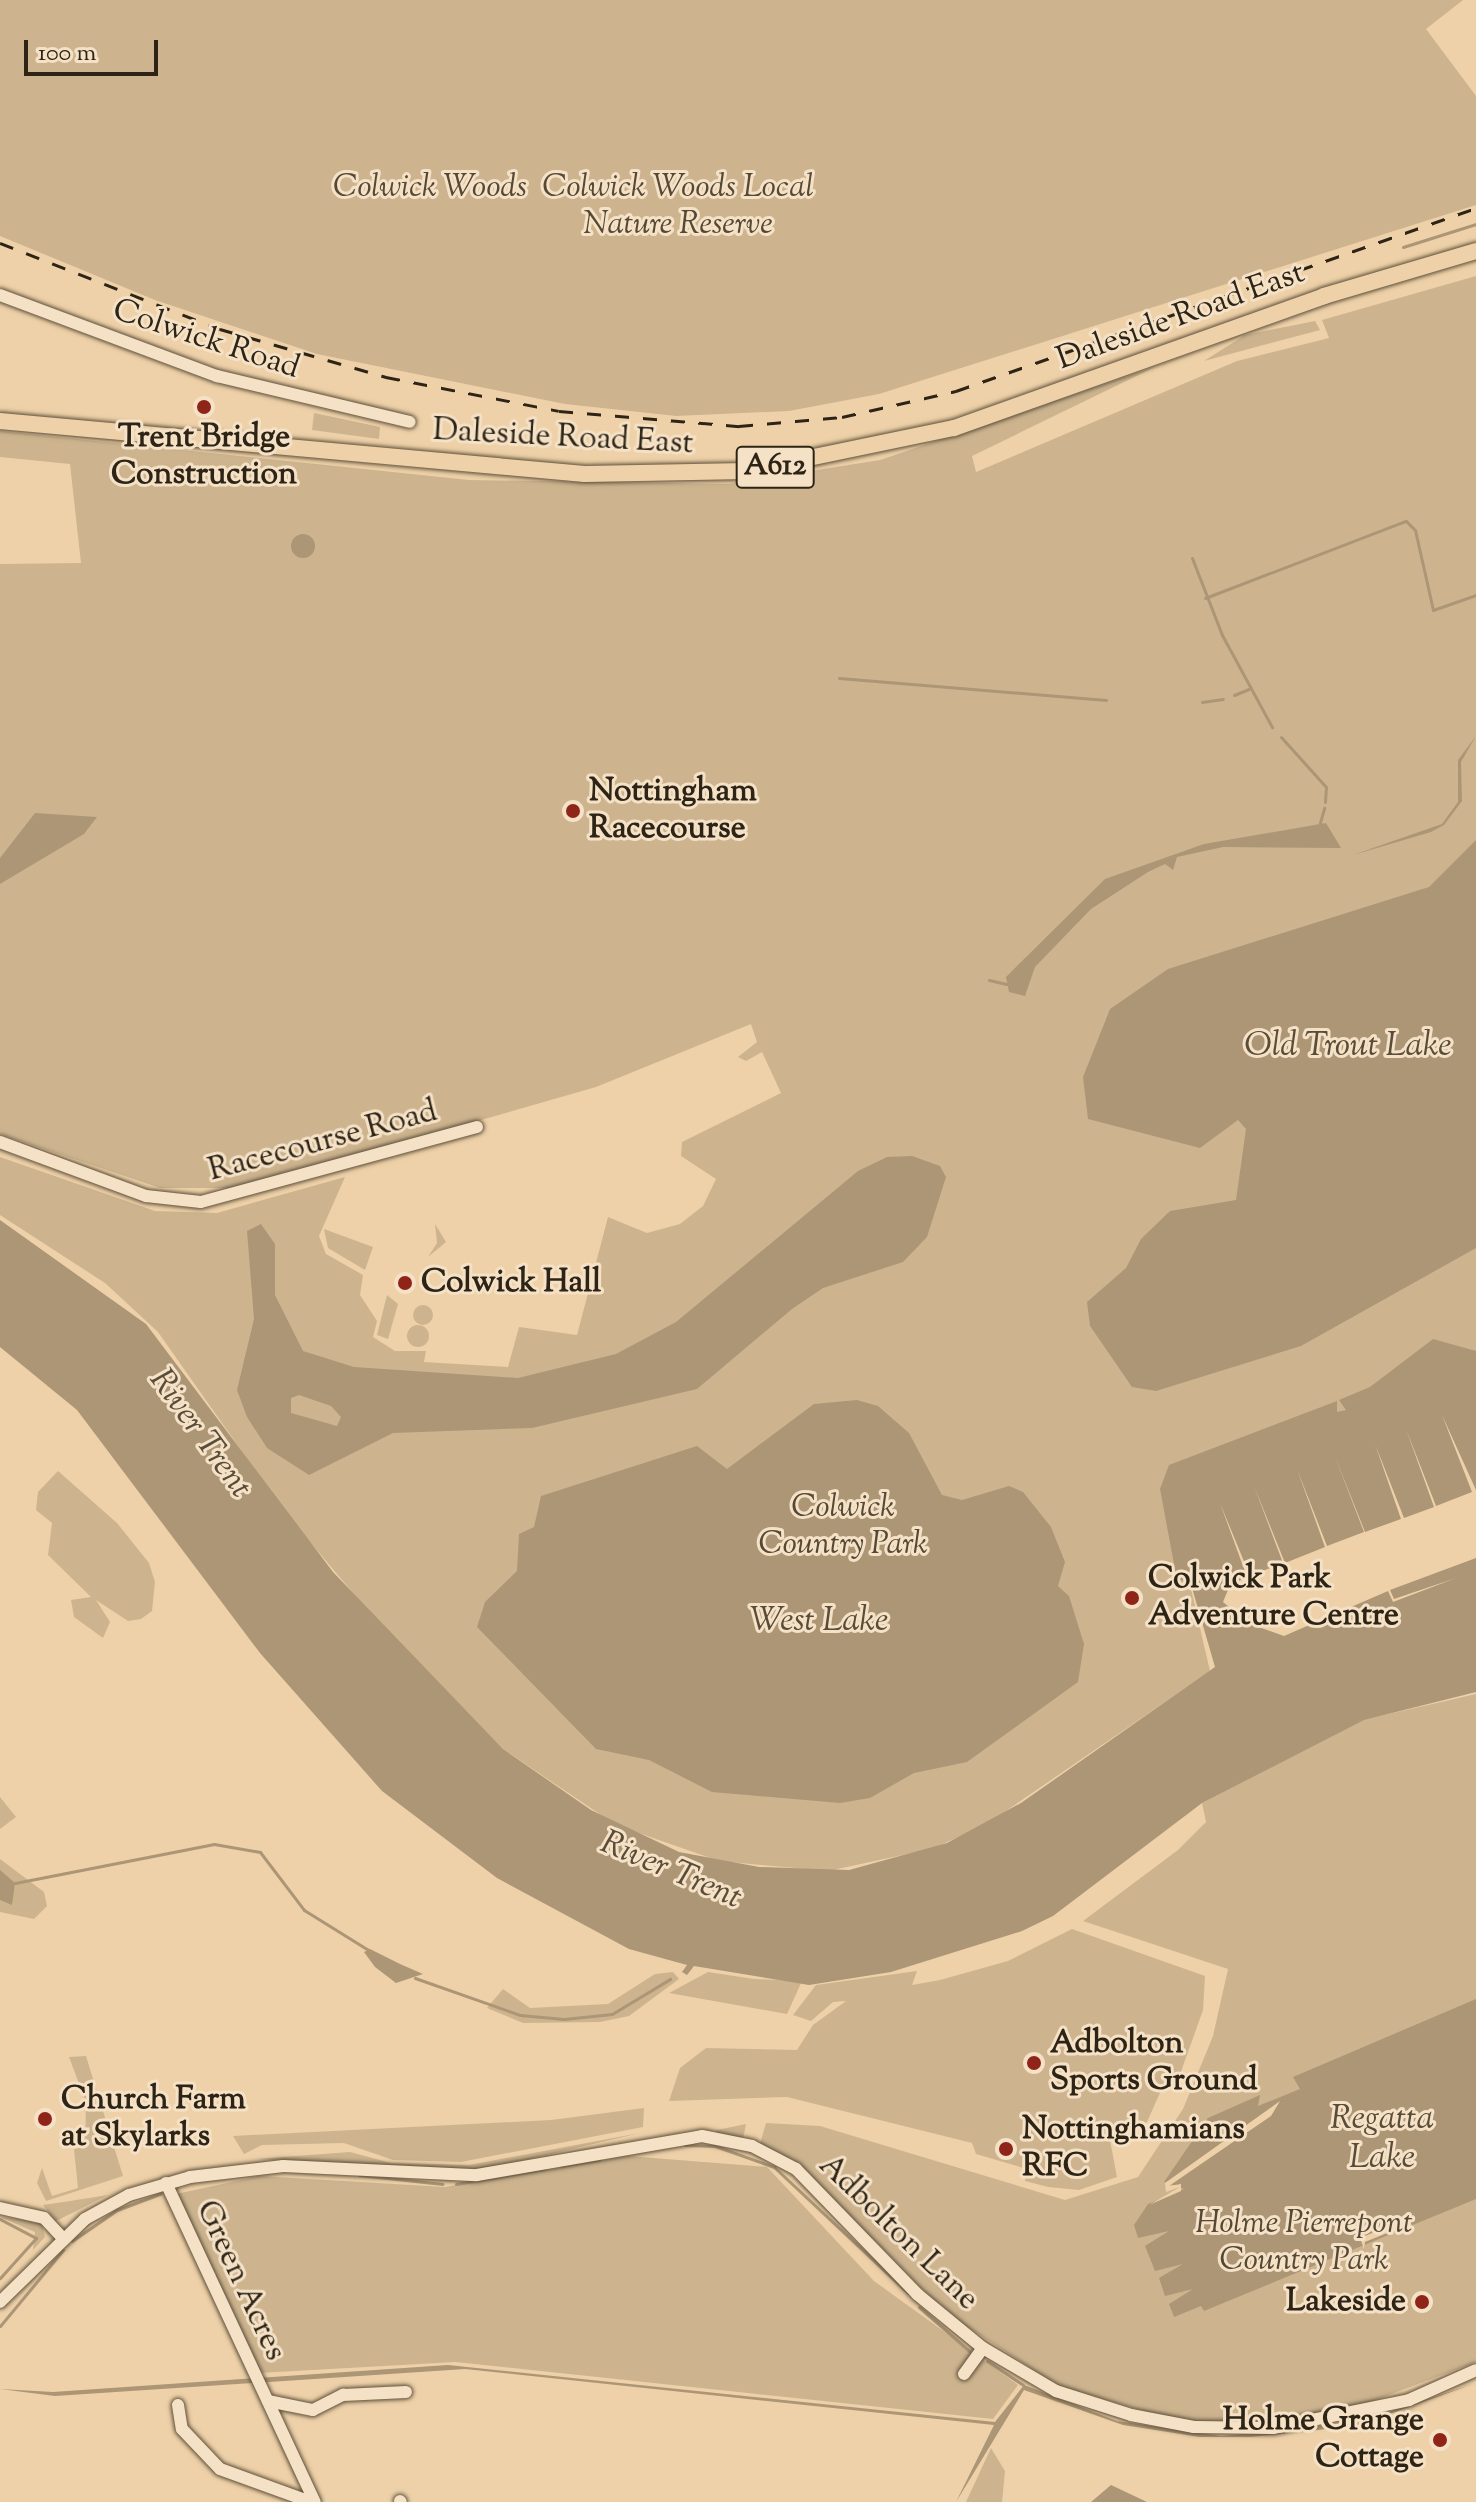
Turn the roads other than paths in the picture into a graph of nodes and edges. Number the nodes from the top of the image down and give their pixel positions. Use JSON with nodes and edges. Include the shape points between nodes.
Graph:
{"nodes":[{"id":1,"x":1476,"y":251,"type":"edge"},
{"id":2,"x":0,"y":295,"type":"edge"},
{"id":3,"x":0,"y":421,"type":"edge"},
{"id":4,"x":399,"y":436,"type":"dead end"},
{"id":5,"x":477,"y":1127,"type":"dead end"},
{"id":6,"x":0,"y":1142,"type":"edge"},
{"id":7,"x":166,"y":2183,"type":"junction"},
{"id":8,"x":0,"y":2208,"type":"edge"},
{"id":9,"x":62,"y":2237,"type":"junction"},
{"id":10,"x":0,"y":2302,"type":"edge"},
{"id":11,"x":983,"y":2348,"type":"junction"},
{"id":12,"x":1476,"y":2370,"type":"edge"},
{"id":13,"x":964,"y":2374,"type":"dead end"},
{"id":14,"x":406,"y":2392,"type":"dead end"},
{"id":15,"x":268,"y":2401,"type":"junction"},
{"id":16,"x":178,"y":2405,"type":"dead end"},
{"id":17,"x":313,"y":2502,"type":"edge"}],
"edges":[{"from":1,"to":3,"type":"main road","name":"Daleside Road East","number":"A612","via":[[1324,296],[954,428],[746,471],[585,474]]},
{"from":2,"to":4,"type":"street","name":"Colwick Road","via":[[217,376],[405,421]]},
{"from":5,"to":6,"type":"street","name":"Racecourse Road","via":[[235,1199],[201,1202],[146,1196]]},
{"from":7,"to":9,"type":"street","name":"Adbolton Lane","via":[[113,2203]]},
{"from":7,"to":11,"type":"street","name":"Adbolton Lane","via":[[283,2166],[477,2175],[666,2137],[730,2139],[775,2156],[822,2189],[917,2294]]},
{"from":7,"to":15,"type":"street","name":"Green Acres"},
{"from":8,"to":9,"type":"street","via":[[44,2218]]},
{"from":9,"to":10,"type":"street","name":"Adbolton Lane"},
{"from":11,"to":12,"type":"street","name":"Adbolton Lane","via":[[1056,2391],[1194,2427],[1328,2421],[1409,2400]]},
{"from":11,"to":13,"type":"street"},
{"from":14,"to":15,"type":"street","name":"Green Acres","via":[[343,2395],[313,2410]]},
{"from":15,"to":17,"type":"street","name":"Green Acres"},
{"from":16,"to":17,"type":"street","via":[[182,2429],[220,2469]]}]}
